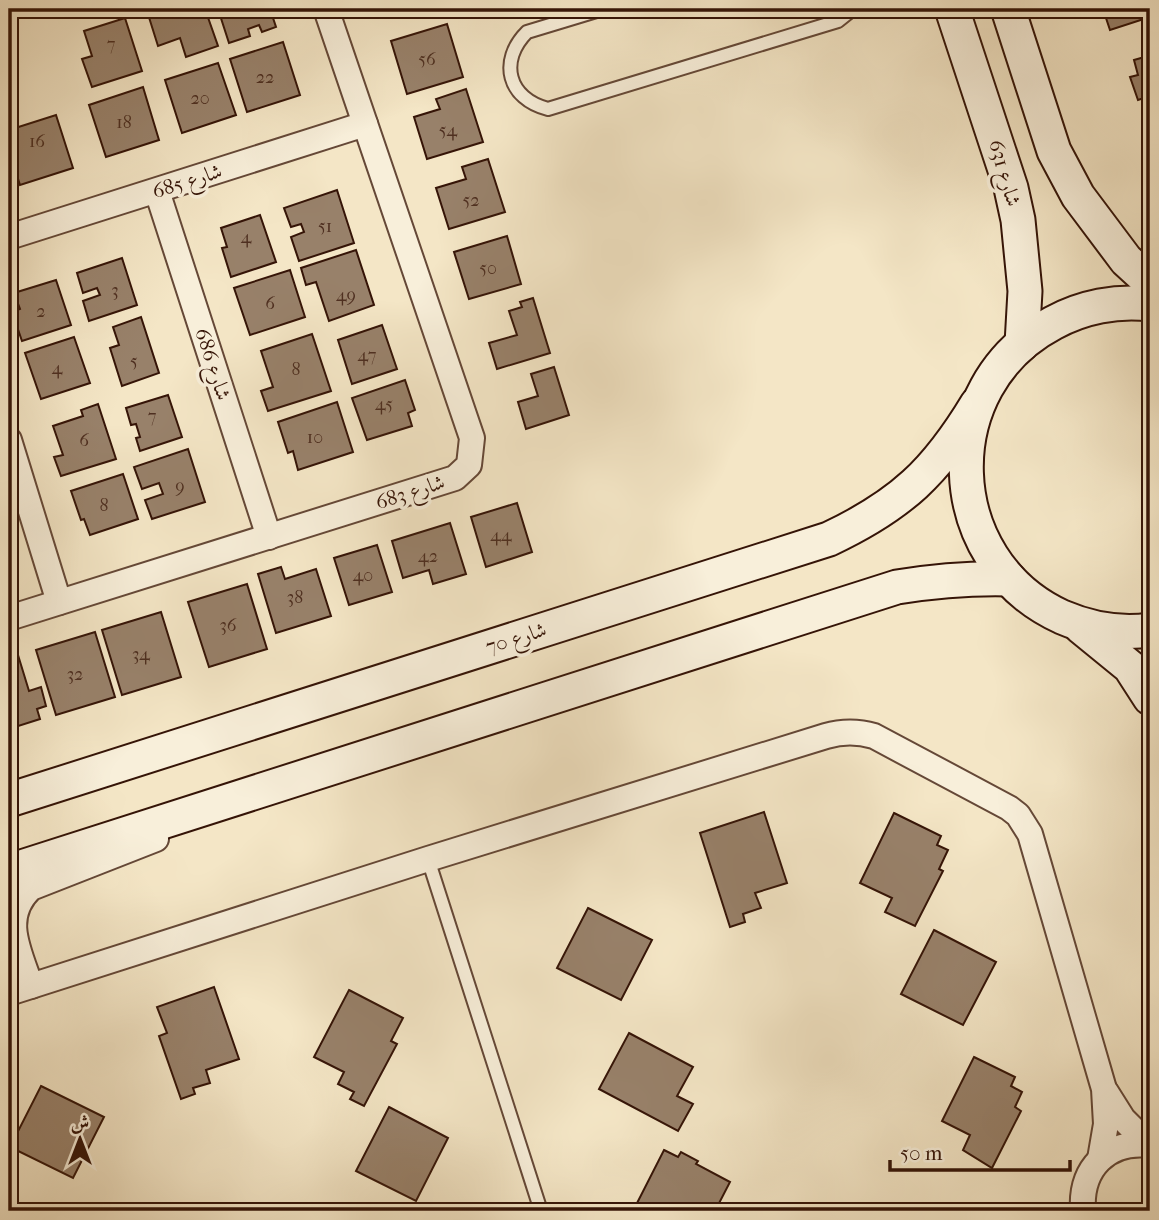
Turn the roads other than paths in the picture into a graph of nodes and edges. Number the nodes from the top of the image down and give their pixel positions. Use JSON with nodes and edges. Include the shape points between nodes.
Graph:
{"nodes":[{"id":1,"x":326,"y":9,"type":"edge"},
{"id":2,"x":603,"y":9,"type":"edge"},
{"id":3,"x":853,"y":9,"type":"edge"},
{"id":4,"x":952,"y":9,"type":"edge"},
{"id":5,"x":1008,"y":9,"type":"edge"},
{"id":6,"x":365,"y":124,"type":"junction"},
{"id":7,"x":157,"y":191,"type":"junction"},
{"id":8,"x":9,"y":237,"type":"edge"},
{"id":9,"x":1150,"y":282,"type":"edge"},
{"id":10,"x":1150,"y":304,"type":"edge"},
{"id":11,"x":1022,"y":344,"type":"junction"},
{"id":12,"x":977,"y":404,"type":"junction"},
{"id":13,"x":9,"y":440,"type":"edge"},
{"id":14,"x":269,"y":537,"type":"junction"},
{"id":15,"x":1009,"y":579,"type":"junction"},
{"id":16,"x":59,"y":602,"type":"junction"},
{"id":17,"x":9,"y":618,"type":"edge"},
{"id":18,"x":1076,"y":623,"type":"junction"},
{"id":19,"x":1150,"y":630,"type":"edge"},
{"id":20,"x":1150,"y":698,"type":"edge"},
{"id":21,"x":270,"y":788,"type":"junction"},
{"id":22,"x":9,"y":800,"type":"edge"},
{"id":23,"x":428,"y":859,"type":"junction"},
{"id":24,"x":9,"y":871,"type":"edge"},
{"id":25,"x":20,"y":990,"type":"edge"},
{"id":26,"x":1104,"y":1089,"type":"junction"},
{"id":27,"x":1149,"y":1144,"type":"edge"},
{"id":28,"x":1100,"y":1159,"type":"junction"},
{"id":29,"x":541,"y":1211,"type":"edge"},
{"id":30,"x":1083,"y":1211,"type":"edge"}],
"edges":[{"from":1,"to":6,"type":"street","name":"شارع 683"},
{"from":2,"to":3,"type":"lane","via":[[527,32],[513,49],[510,71],[518,92],[548,109],[838,21]]},
{"from":4,"to":11,"type":"main road","name":"شارع 631","via":[[1014,198],[1025,291]]},
{"from":5,"to":9,"type":"main road","via":[[1054,151],[1078,196],[1126,260]]},
{"from":6,"to":7,"type":"street","name":"شارع 685"},
{"from":6,"to":14,"type":"street","name":"شارع 683","via":[[472,438],[469,465],[455,478]]},
{"from":7,"to":8,"type":"street","name":"شارع 685"},
{"from":7,"to":14,"type":"street","name":"شارع 686"},
{"from":10,"to":11,"type":"main road","name":"شارع 70","via":[[1090,308],[1043,328]]},
{"from":11,"to":12,"type":"main road","name":"شارع 70"},
{"from":12,"to":15,"type":"main road","via":[[969,434],[968,496],[976,526]]},
{"from":12,"to":22,"type":"main road","name":"شارع 70","via":[[930,471],[866,521],[829,538]]},
{"from":13,"to":16,"type":"street"},
{"from":14,"to":16,"type":"street","name":"شارع 683"},
{"from":15,"to":18,"type":"main road","via":[[1051,612]]},
{"from":15,"to":21,"type":"main road","via":[[971,578],[897,587]]},
{"from":16,"to":17,"type":"street","name":"شارع 683"},
{"from":18,"to":19,"type":"main road","via":[[1106,631]]},
{"from":18,"to":20,"type":"main road","via":[[1130,667]]},
{"from":21,"to":24,"type":"main road"},
{"from":21,"to":25,"type":"street","via":[[216,816],[24,894],[14,911],[12,930]]},
{"from":23,"to":25,"type":"street"},
{"from":23,"to":26,"type":"street","via":[[840,732],[874,736],[1009,808],[1025,824]]},
{"from":23,"to":29,"type":"lane"},
{"from":26,"to":27,"type":"street","via":[[1123,1119]]},
{"from":26,"to":28,"type":"street","via":[[1106,1124]]},
{"from":27,"to":28,"type":"street","via":[[1122,1146]]},
{"from":28,"to":30,"type":"street","via":[[1085,1183]]}]}
